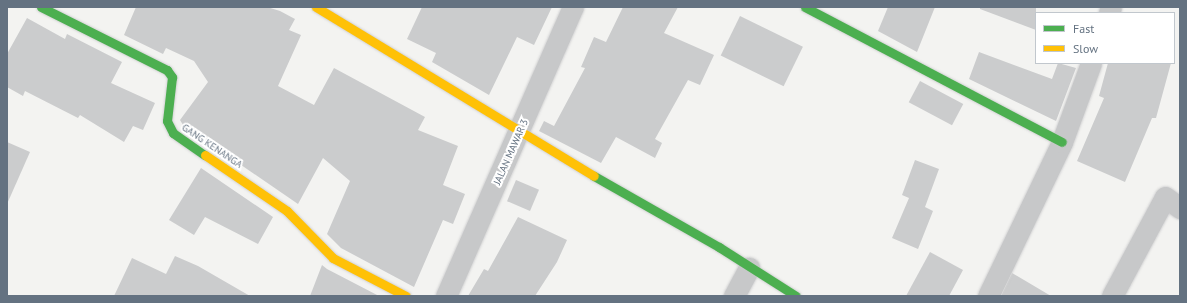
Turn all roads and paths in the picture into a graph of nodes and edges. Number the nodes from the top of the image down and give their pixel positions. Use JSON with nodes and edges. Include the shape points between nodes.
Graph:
{"nodes":[{"id":1,"x":41,"y":7,"type":"edge"},
{"id":2,"x":316,"y":7,"type":"edge"},
{"id":3,"x":573,"y":7,"type":"edge"},
{"id":4,"x":805,"y":7,"type":"edge"},
{"id":5,"x":1091,"y":64,"type":"edge"},
{"id":6,"x":520,"y":134,"type":"junction"},
{"id":7,"x":1062,"y":142,"type":"junction"},
{"id":8,"x":1180,"y":208,"type":"edge"},
{"id":9,"x":750,"y":268,"type":"junction"},
{"id":10,"x":406,"y":296,"type":"edge"},
{"id":11,"x":446,"y":296,"type":"edge"},
{"id":12,"x":734,"y":296,"type":"edge"},
{"id":13,"x":796,"y":296,"type":"edge"},
{"id":14,"x":988,"y":296,"type":"edge"},
{"id":15,"x":1112,"y":296,"type":"edge"}],
"edges":[{"from":1,"to":10,"type":"street","name":"GANG KENANGA","via":[[167,70],[172,77],[167,121],[173,133],[287,211],[333,258]]},
{"from":2,"to":6,"type":"street","via":[[502,118]]},
{"from":3,"to":6,"type":"street","name":"JALAN MAWAR 3"},
{"from":4,"to":7,"type":"street"},
{"from":5,"to":7,"type":"street"},
{"from":6,"to":9,"type":"street"},
{"from":6,"to":11,"type":"street","name":"JALAN MAWAR 3"},
{"from":7,"to":14,"type":"street"},
{"from":8,"to":15,"type":"street","via":[[1165,197]]},
{"from":9,"to":12,"type":"street"},
{"from":9,"to":13,"type":"street"}]}
